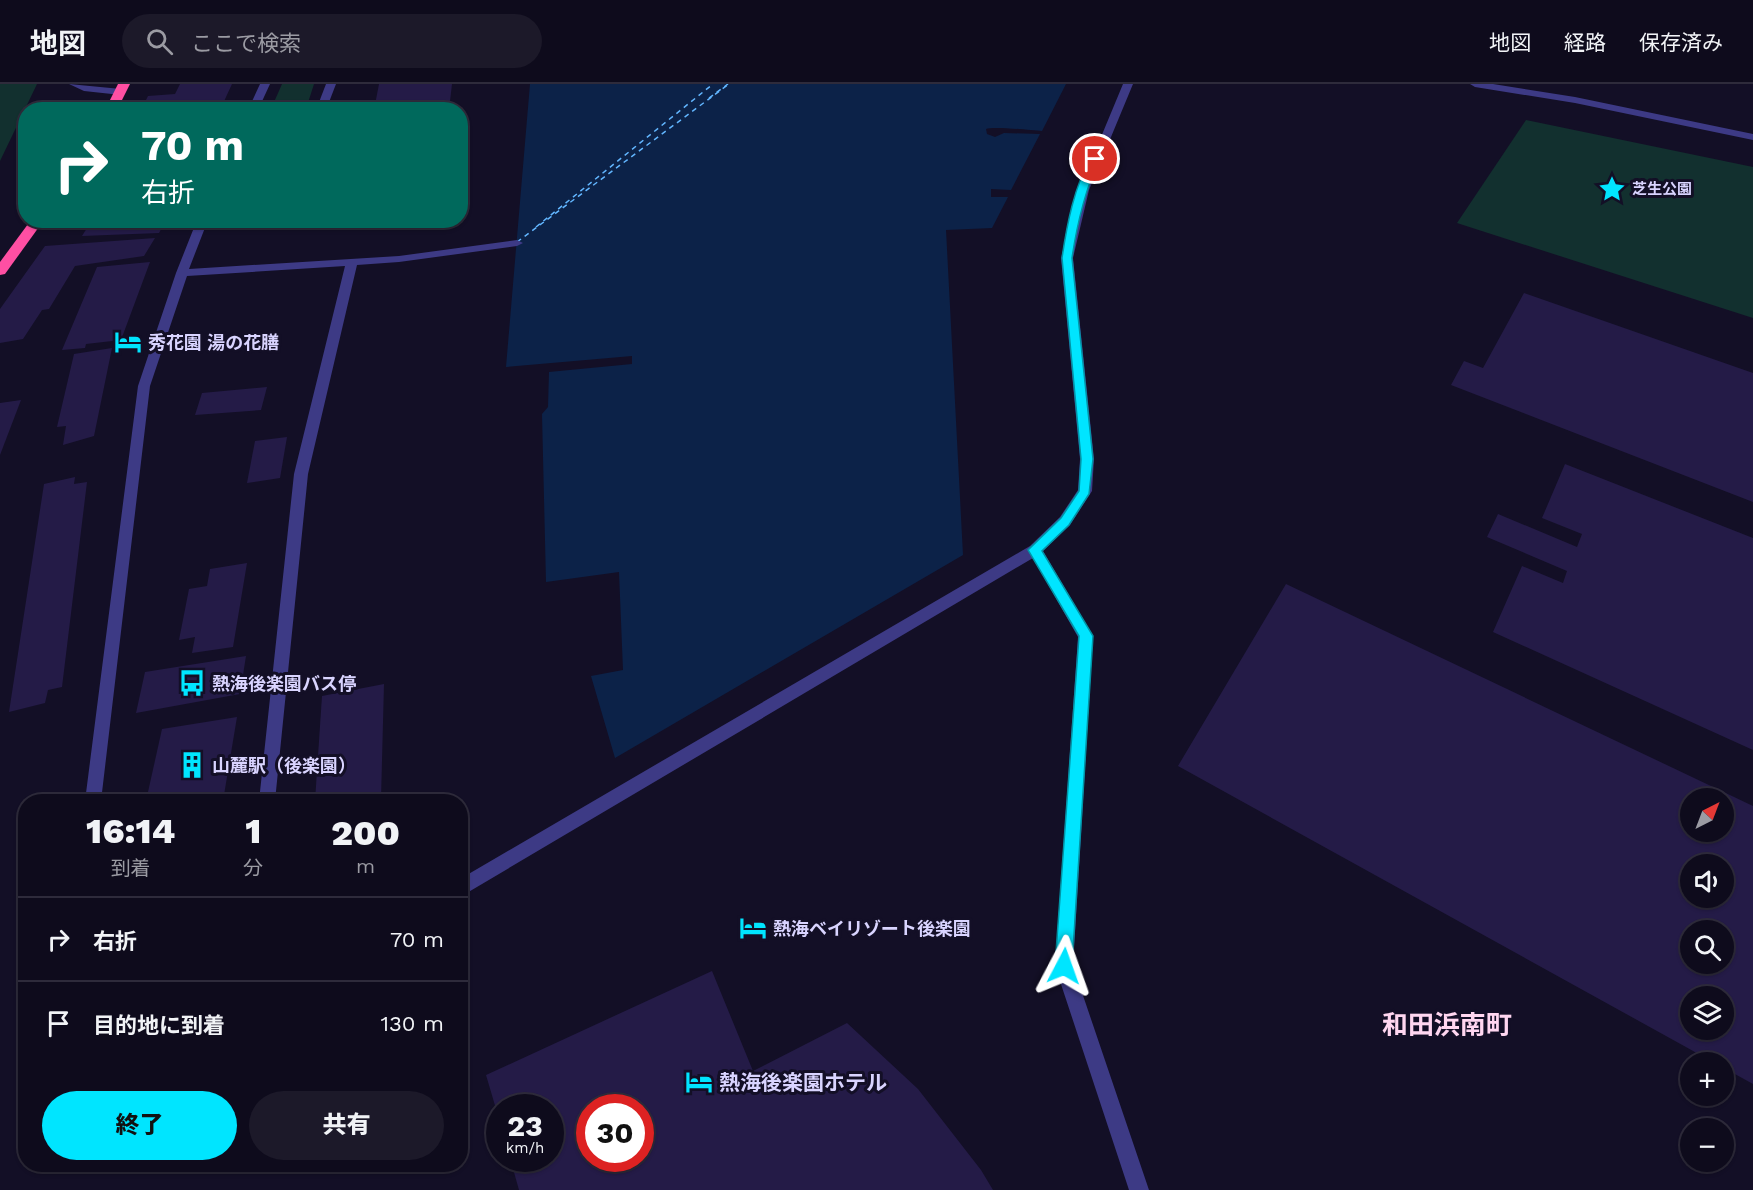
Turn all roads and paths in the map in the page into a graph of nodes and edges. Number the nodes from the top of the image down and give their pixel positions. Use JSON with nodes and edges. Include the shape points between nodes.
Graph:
{"nodes":[{"id":1,"x":74,"y":84,"type":"edge"},
{"id":2,"x":265,"y":84,"type":"edge"},
{"id":3,"x":331,"y":84,"type":"edge"},
{"id":4,"x":1128,"y":84,"type":"edge"},
{"id":5,"x":1475,"y":84,"type":"edge"},
{"id":6,"x":123,"y":88,"type":"edge"},
{"id":7,"x":115,"y":102,"type":"edge"},
{"id":8,"x":257,"y":102,"type":"edge"},
{"id":9,"x":324,"y":102,"type":"edge"},
{"id":10,"x":1753,"y":136,"type":"edge"},
{"id":11,"x":32,"y":228,"type":"edge"},
{"id":12,"x":200,"y":228,"type":"edge"},
{"id":13,"x":517,"y":243,"type":"dead end"},
{"id":14,"x":352,"y":262,"type":"junction"},
{"id":15,"x":0,"y":271,"type":"edge"},
{"id":16,"x":182,"y":273,"type":"junction"},
{"id":17,"x":1035,"y":550,"type":"junction"},
{"id":18,"x":94,"y":794,"type":"edge"},
{"id":19,"x":268,"y":794,"type":"edge"},
{"id":20,"x":468,"y":885,"type":"edge"},
{"id":21,"x":1139,"y":1190,"type":"edge"}],
"edges":[{"from":1,"to":6,"type":"street","via":[[84,88]]},
{"from":2,"to":8,"type":"street"},
{"from":3,"to":9,"type":"street"},
{"from":4,"to":17,"type":"street","via":[[1086,178],[1067,258],[1087,459],[1085,491],[1065,522]]},
{"from":5,"to":10,"type":"street"},
{"from":6,"to":7,"type":"highway"},
{"from":11,"to":15,"type":"highway"},
{"from":12,"to":16,"type":"street"},
{"from":13,"to":14,"type":"street"},
{"from":14,"to":16,"type":"street"},
{"from":14,"to":19,"type":"street","via":[[301,474]]},
{"from":16,"to":18,"type":"street","via":[[144,386]]},
{"from":17,"to":20,"type":"street"},
{"from":17,"to":21,"type":"street","via":[[1086,636],[1064,966]]}]}
